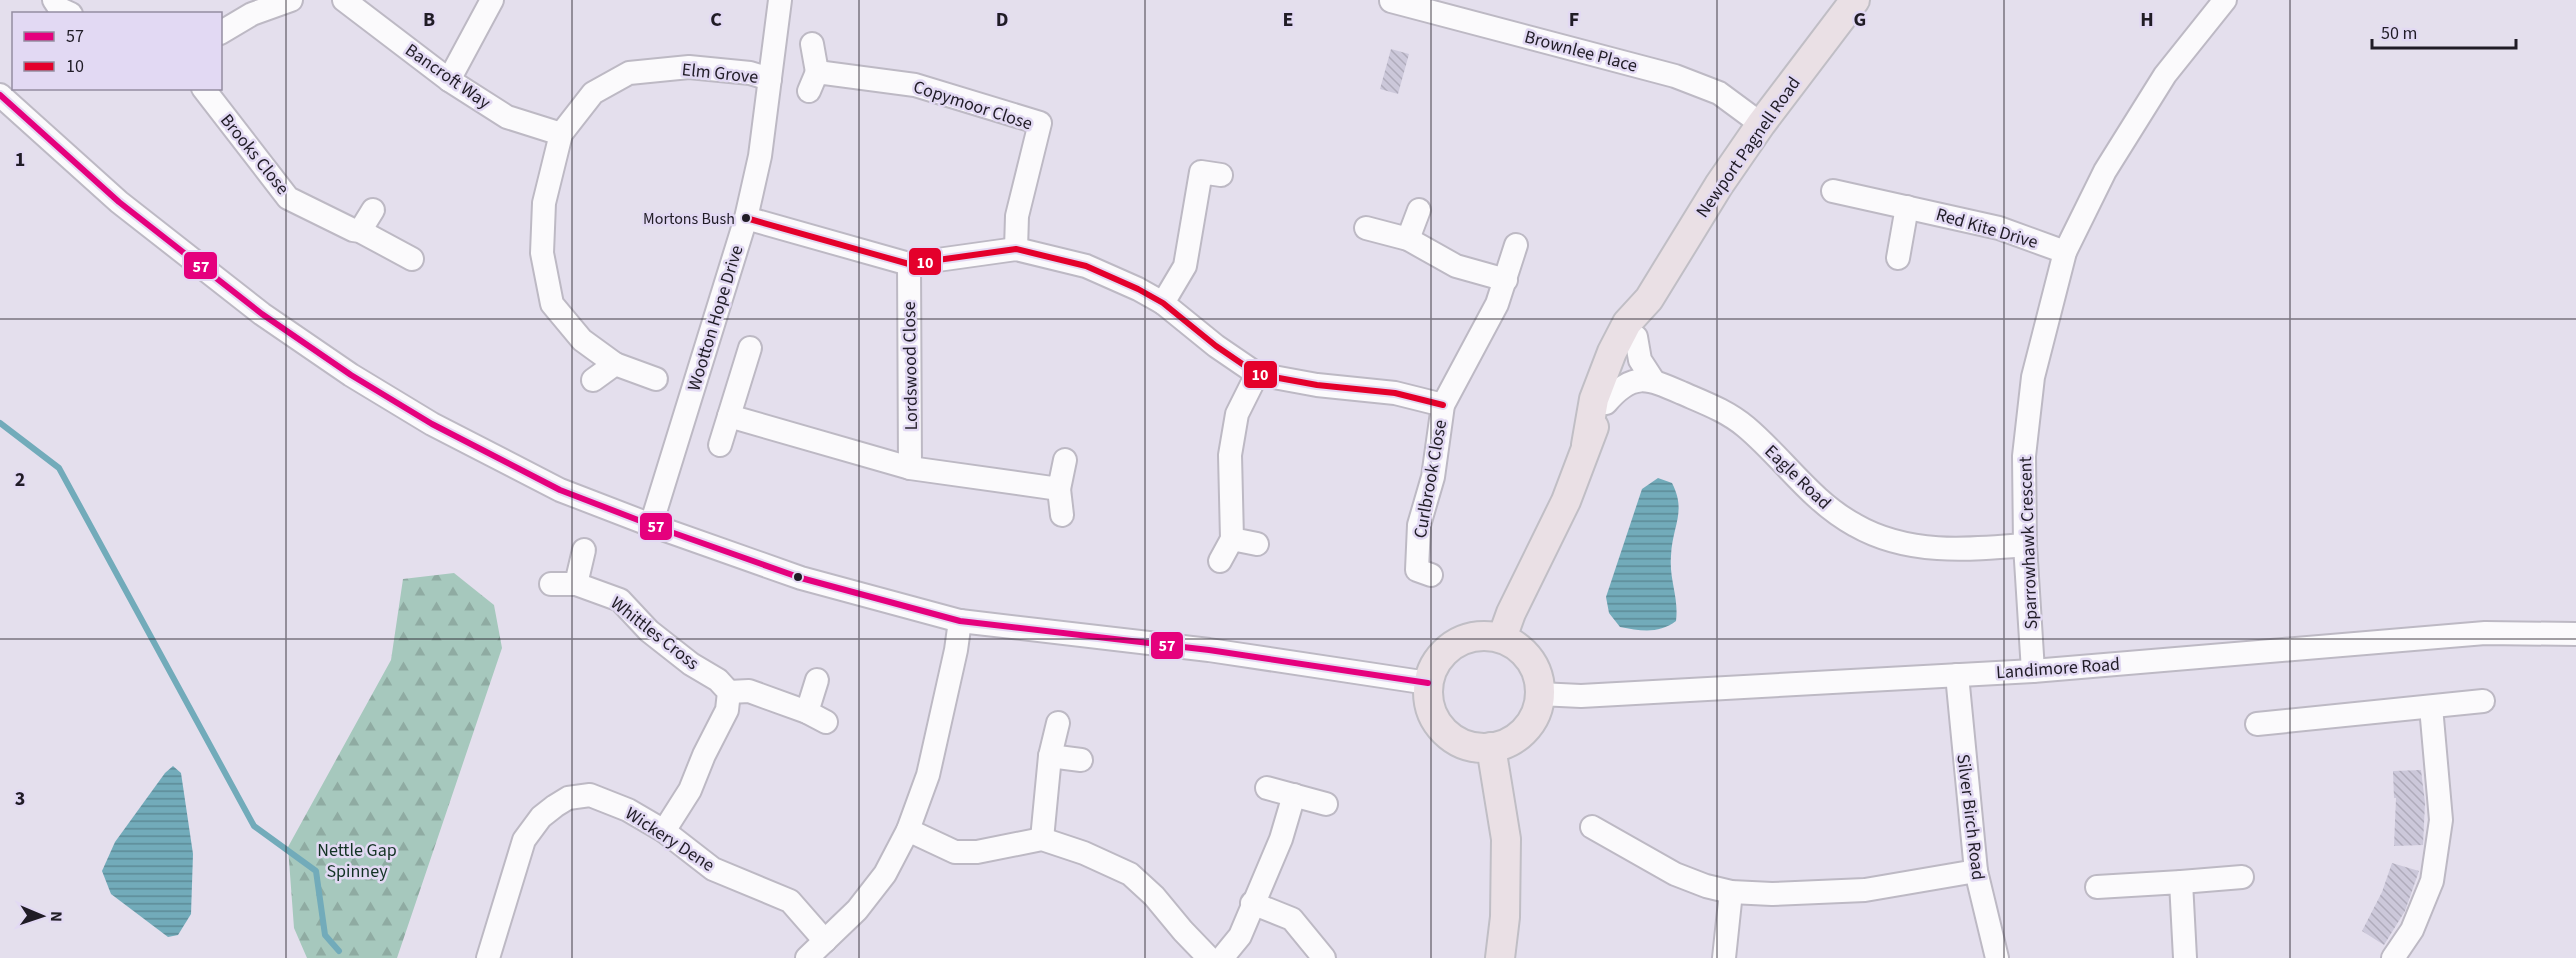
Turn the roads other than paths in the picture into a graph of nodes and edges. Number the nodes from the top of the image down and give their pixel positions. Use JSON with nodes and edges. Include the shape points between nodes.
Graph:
{"nodes":[{"id":1,"x":54,"y":0,"type":"edge"},
{"id":2,"x":291,"y":0,"type":"edge"},
{"id":3,"x":344,"y":0,"type":"edge"},
{"id":4,"x":492,"y":0,"type":"edge"},
{"id":5,"x":780,"y":0,"type":"edge"},
{"id":6,"x":1855,"y":0,"type":"edge"},
{"id":7,"x":2225,"y":0,"type":"edge"},
{"id":8,"x":1391,"y":1,"type":"edge"},
{"id":9,"x":67,"y":12,"type":"edge"},
{"id":10,"x":222,"y":32,"type":"edge"},
{"id":11,"x":812,"y":44,"type":"dead end"},
{"id":12,"x":770,"y":79,"type":"junction"},
{"id":13,"x":449,"y":80,"type":"junction"},
{"id":14,"x":205,"y":90,"type":"edge"},
{"id":15,"x":0,"y":95,"type":"edge"},
{"id":16,"x":1761,"y":124,"type":"junction"},
{"id":17,"x":561,"y":134,"type":"junction"},
{"id":18,"x":1221,"y":175,"type":"dead end"},
{"id":19,"x":1833,"y":191,"type":"dead end"},
{"id":20,"x":1907,"y":207,"type":"junction"},
{"id":21,"x":373,"y":210,"type":"dead end"},
{"id":22,"x":1419,"y":210,"type":"dead end"},
{"id":23,"x":746,"y":218,"type":"junction"},
{"id":24,"x":1366,"y":228,"type":"dead end"},
{"id":25,"x":360,"y":231,"type":"junction"},
{"id":26,"x":1408,"y":239,"type":"junction"},
{"id":27,"x":1516,"y":245,"type":"dead end"},
{"id":28,"x":1016,"y":249,"type":"junction"},
{"id":29,"x":2065,"y":252,"type":"junction"},
{"id":30,"x":1898,"y":258,"type":"dead end"},
{"id":31,"x":412,"y":259,"type":"dead end"},
{"id":32,"x":909,"y":264,"type":"junction"},
{"id":33,"x":1506,"y":280,"type":"junction"},
{"id":34,"x":1649,"y":298,"type":"junction"},
{"id":35,"x":1163,"y":303,"type":"junction"},
{"id":36,"x":1636,"y":337,"type":"junction"},
{"id":37,"x":750,"y":348,"type":"dead end"},
{"id":38,"x":615,"y":364,"type":"junction"},
{"id":39,"x":1257,"y":374,"type":"junction"},
{"id":40,"x":656,"y":379,"type":"dead end"},
{"id":41,"x":593,"y":380,"type":"dead end"},
{"id":42,"x":1653,"y":380,"type":"junction"},
{"id":43,"x":1606,"y":403,"type":"junction"},
{"id":44,"x":1443,"y":405,"type":"junction"},
{"id":45,"x":729,"y":416,"type":"junction"},
{"id":46,"x":720,"y":445,"type":"dead end"},
{"id":47,"x":1586,"y":445,"type":"junction"},
{"id":48,"x":1065,"y":460,"type":"dead end"},
{"id":49,"x":910,"y":468,"type":"junction"},
{"id":50,"x":1059,"y":489,"type":"junction"},
{"id":51,"x":1062,"y":514,"type":"dead end"},
{"id":52,"x":651,"y":525,"type":"junction"},
{"id":53,"x":1232,"y":539,"type":"junction"},
{"id":54,"x":1257,"y":544,"type":"dead end"},
{"id":55,"x":2025,"y":545,"type":"junction"},
{"id":56,"x":584,"y":550,"type":"dead end"},
{"id":57,"x":1220,"y":561,"type":"dead end"},
{"id":58,"x":1431,"y":575,"type":"dead end"},
{"id":59,"x":550,"y":584,"type":"dead end"},
{"id":60,"x":576,"y":584,"type":"junction"},
{"id":61,"x":960,"y":621,"type":"junction"},
{"id":62,"x":2576,"y":634,"type":"edge"},
{"id":63,"x":1502,"y":638,"type":"junction"},
{"id":64,"x":2033,"y":671,"type":"junction"},
{"id":65,"x":1957,"y":675,"type":"junction"},
{"id":66,"x":817,"y":680,"type":"dead end"},
{"id":67,"x":1428,"y":683,"type":"junction"},
{"id":68,"x":729,"y":692,"type":"junction"},
{"id":69,"x":1539,"y":694,"type":"junction"},
{"id":70,"x":2483,"y":701,"type":"dead end"},
{"id":71,"x":2431,"y":707,"type":"junction"},
{"id":72,"x":1058,"y":723,"type":"dead end"},
{"id":73,"x":2257,"y":724,"type":"dead end"},
{"id":74,"x":1491,"y":747,"type":"junction"},
{"id":75,"x":1050,"y":756,"type":"junction"},
{"id":76,"x":1081,"y":760,"type":"dead end"},
{"id":77,"x":1267,"y":788,"type":"dead end"},
{"id":78,"x":1294,"y":795,"type":"junction"},
{"id":79,"x":1326,"y":804,"type":"dead end"},
{"id":80,"x":1592,"y":826,"type":"dead end"},
{"id":81,"x":908,"y":830,"type":"junction"},
{"id":82,"x":664,"y":831,"type":"junction"},
{"id":83,"x":1042,"y":839,"type":"junction"},
{"id":84,"x":1976,"y":871,"type":"junction"},
{"id":85,"x":2242,"y":877,"type":"dead end"},
{"id":86,"x":2181,"y":882,"type":"junction"},
{"id":87,"x":2097,"y":887,"type":"dead end"},
{"id":88,"x":1731,"y":892,"type":"junction"},
{"id":89,"x":1252,"y":903,"type":"junction"},
{"id":90,"x":825,"y":941,"type":"junction"},
{"id":91,"x":491,"y":957,"type":"edge"},
{"id":92,"x":807,"y":958,"type":"edge"},
{"id":93,"x":1209,"y":958,"type":"edge"},
{"id":94,"x":1222,"y":958,"type":"edge"},
{"id":95,"x":1324,"y":958,"type":"edge"},
{"id":96,"x":1500,"y":958,"type":"edge"},
{"id":97,"x":1724,"y":958,"type":"edge"},
{"id":98,"x":1997,"y":958,"type":"edge"},
{"id":99,"x":2185,"y":958,"type":"edge"},
{"id":100,"x":2393,"y":958,"type":"edge"}],
"edges":[{"from":1,"to":9,"type":"street"},
{"from":2,"to":10,"type":"street","via":[[252,14]]},
{"from":3,"to":13,"type":"street","name":"Bancroft Way"},
{"from":4,"to":13,"type":"street"},
{"from":5,"to":12,"type":"street","name":"Wootton Hope Drive"},
{"from":6,"to":16,"type":"main road","name":"Newport Pagnell Road"},
{"from":7,"to":29,"type":"street","name":"Sparrowhawk Crescent","via":[[2165,75],[2105,171]]},
{"from":8,"to":16,"type":"street","name":"Brownlee Place","via":[[1675,76],[1719,93]]},
{"from":11,"to":28,"type":"street","name":"Copymoor Close","via":[[813,82],[915,85],[1040,123],[1017,216]]},
{"from":12,"to":17,"type":"street","name":"Elm Grove","via":[[750,73],[689,67],[629,74],[593,93]]},
{"from":12,"to":23,"type":"street","name":"Wootton Hope Drive","via":[[760,156]]},
{"from":13,"to":17,"type":"street","name":"Bancroft Way","via":[[507,117]]},
{"from":14,"to":25,"type":"street","name":"Brooks Close","via":[[288,198]]},
{"from":15,"to":52,"type":"street","via":[[168,243],[351,375],[432,424],[560,490]]},
{"from":16,"to":34,"type":"main road","name":"Newport Pagnell Road"},
{"from":17,"to":38,"type":"street","name":"Elm Grove","via":[[544,203],[542,253],[552,304],[582,340]]},
{"from":18,"to":35,"type":"street","via":[[1201,172],[1185,266]]},
{"from":19,"to":20,"type":"street","name":"Red Kite Drive"},
{"from":20,"to":29,"type":"street","name":"Red Kite Drive","via":[[1999,228]]},
{"from":20,"to":30,"type":"street"},
{"from":21,"to":25,"type":"street"},
{"from":22,"to":26,"type":"street"},
{"from":23,"to":32,"type":"street"},
{"from":23,"to":52,"type":"street","name":"Wootton Hope Drive"},
{"from":24,"to":26,"type":"street"},
{"from":25,"to":31,"type":"street","name":"Brooks Close"},
{"from":26,"to":33,"type":"street","via":[[1456,266]]},
{"from":27,"to":33,"type":"street","name":"Curlbrook Close"},
{"from":28,"to":32,"type":"street"},
{"from":28,"to":35,"type":"street","via":[[1086,266]]},
{"from":29,"to":55,"type":"street","name":"Sparrowhawk Crescent","via":[[2033,377],[2024,456]]},
{"from":32,"to":49,"type":"street","name":"Lordswood Close"},
{"from":33,"to":44,"type":"street","name":"Curlbrook Close"},
{"from":34,"to":36,"type":"main road","name":"Newport Pagnell Road"},
{"from":34,"to":47,"type":"main road","name":"Newport Pagnell Road","via":[[1627,323],[1612,352],[1594,399]]},
{"from":35,"to":39,"type":"street"},
{"from":36,"to":42,"type":"street","via":[[1640,360]]},
{"from":36,"to":43,"type":"main road","name":"Newport Pagnell Road"},
{"from":37,"to":45,"type":"street"},
{"from":38,"to":40,"type":"street","name":"Elm Grove"},
{"from":38,"to":41,"type":"street"},
{"from":39,"to":44,"type":"street","via":[[1395,393]]},
{"from":39,"to":53,"type":"street","via":[[1237,414],[1230,455]]},
{"from":42,"to":43,"type":"street","via":[[1632,382]]},
{"from":42,"to":55,"type":"street","name":"Eagle Road","via":[[1721,409],[1738,421],[1822,504],[1856,526],[1893,541],[1926,548],[1966,550]]},
{"from":43,"to":47,"type":"main road","name":"Newport Pagnell Road"},
{"from":44,"to":58,"type":"street","name":"Curlbrook Close","via":[[1433,477],[1419,525],[1417,570]]},
{"from":45,"to":46,"type":"street"},
{"from":45,"to":49,"type":"street"},
{"from":47,"to":63,"type":"main road","name":"Newport Pagnell Road","via":[[1566,501]]},
{"from":48,"to":50,"type":"street"},
{"from":49,"to":50,"type":"street"},
{"from":50,"to":51,"type":"street"},
{"from":52,"to":61,"type":"street","via":[[801,578]]},
{"from":53,"to":54,"type":"street"},
{"from":53,"to":57,"type":"street"},
{"from":55,"to":64,"type":"street","name":"Sparrowhawk Crescent"},
{"from":56,"to":60,"type":"street"},
{"from":59,"to":60,"type":"street","name":"Whittles Cross"},
{"from":60,"to":68,"type":"street","name":"Whittles Cross","via":[[620,600],[649,631]]},
{"from":61,"to":67,"type":"street","via":[[1209,650]]},
{"from":61,"to":81,"type":"street","via":[[928,775]]},
{"from":62,"to":64,"type":"street","name":"Landimore Road","via":[[2486,633]]},
{"from":63,"to":67,"type":"main road","via":[[1482,635],[1463,639],[1447,649],[1434,665]]},
{"from":63,"to":69,"type":"main road","via":[[1530,660],[1538,676]]},
{"from":64,"to":65,"type":"street","name":"Landimore Road"},
{"from":65,"to":69,"type":"street","name":"Landimore Road","via":[[1581,696]]},
{"from":65,"to":84,"type":"street","name":"Silver Birch Road"},
{"from":66,"to":68,"type":"street","via":[[816,717],[748,691]]},
{"from":67,"to":74,"type":"main road","via":[[1429,704],[1437,723],[1452,738],[1470,746]]},
{"from":68,"to":82,"type":"street","via":[[727,710],[690,790]]},
{"from":69,"to":74,"type":"main road","via":[[1536,713],[1525,729],[1510,741]]},
{"from":70,"to":71,"type":"street"},
{"from":71,"to":73,"type":"street"},
{"from":71,"to":100,"type":"street","via":[[2441,820],[2432,881],[2412,930]]},
{"from":72,"to":75,"type":"street"},
{"from":74,"to":96,"type":"main road","via":[[1506,839]]},
{"from":75,"to":76,"type":"street"},
{"from":75,"to":83,"type":"street"},
{"from":77,"to":78,"type":"street"},
{"from":78,"to":79,"type":"street"},
{"from":78,"to":89,"type":"street","via":[[1281,839]]},
{"from":80,"to":88,"type":"street","via":[[1675,874]]},
{"from":81,"to":83,"type":"street","via":[[955,852],[977,852]]},
{"from":81,"to":90,"type":"street","via":[[885,874],[857,910]]},
{"from":82,"to":90,"type":"street","name":"Wickery Dene","via":[[713,869],[790,901]]},
{"from":82,"to":91,"type":"street","name":"Wickery Dene","via":[[628,810],[590,795],[568,798],[555,806],[524,840]]},
{"from":83,"to":93,"type":"street","via":[[1130,874]]},
{"from":84,"to":88,"type":"street","via":[[1865,890]]},
{"from":84,"to":98,"type":"street","name":"Silver Birch Road"},
{"from":85,"to":86,"type":"street"},
{"from":86,"to":87,"type":"street"},
{"from":86,"to":99,"type":"street"},
{"from":88,"to":97,"type":"street"},
{"from":89,"to":94,"type":"street","via":[[1240,936]]},
{"from":89,"to":95,"type":"street","via":[[1292,919]]},
{"from":90,"to":92,"type":"street"}]}
